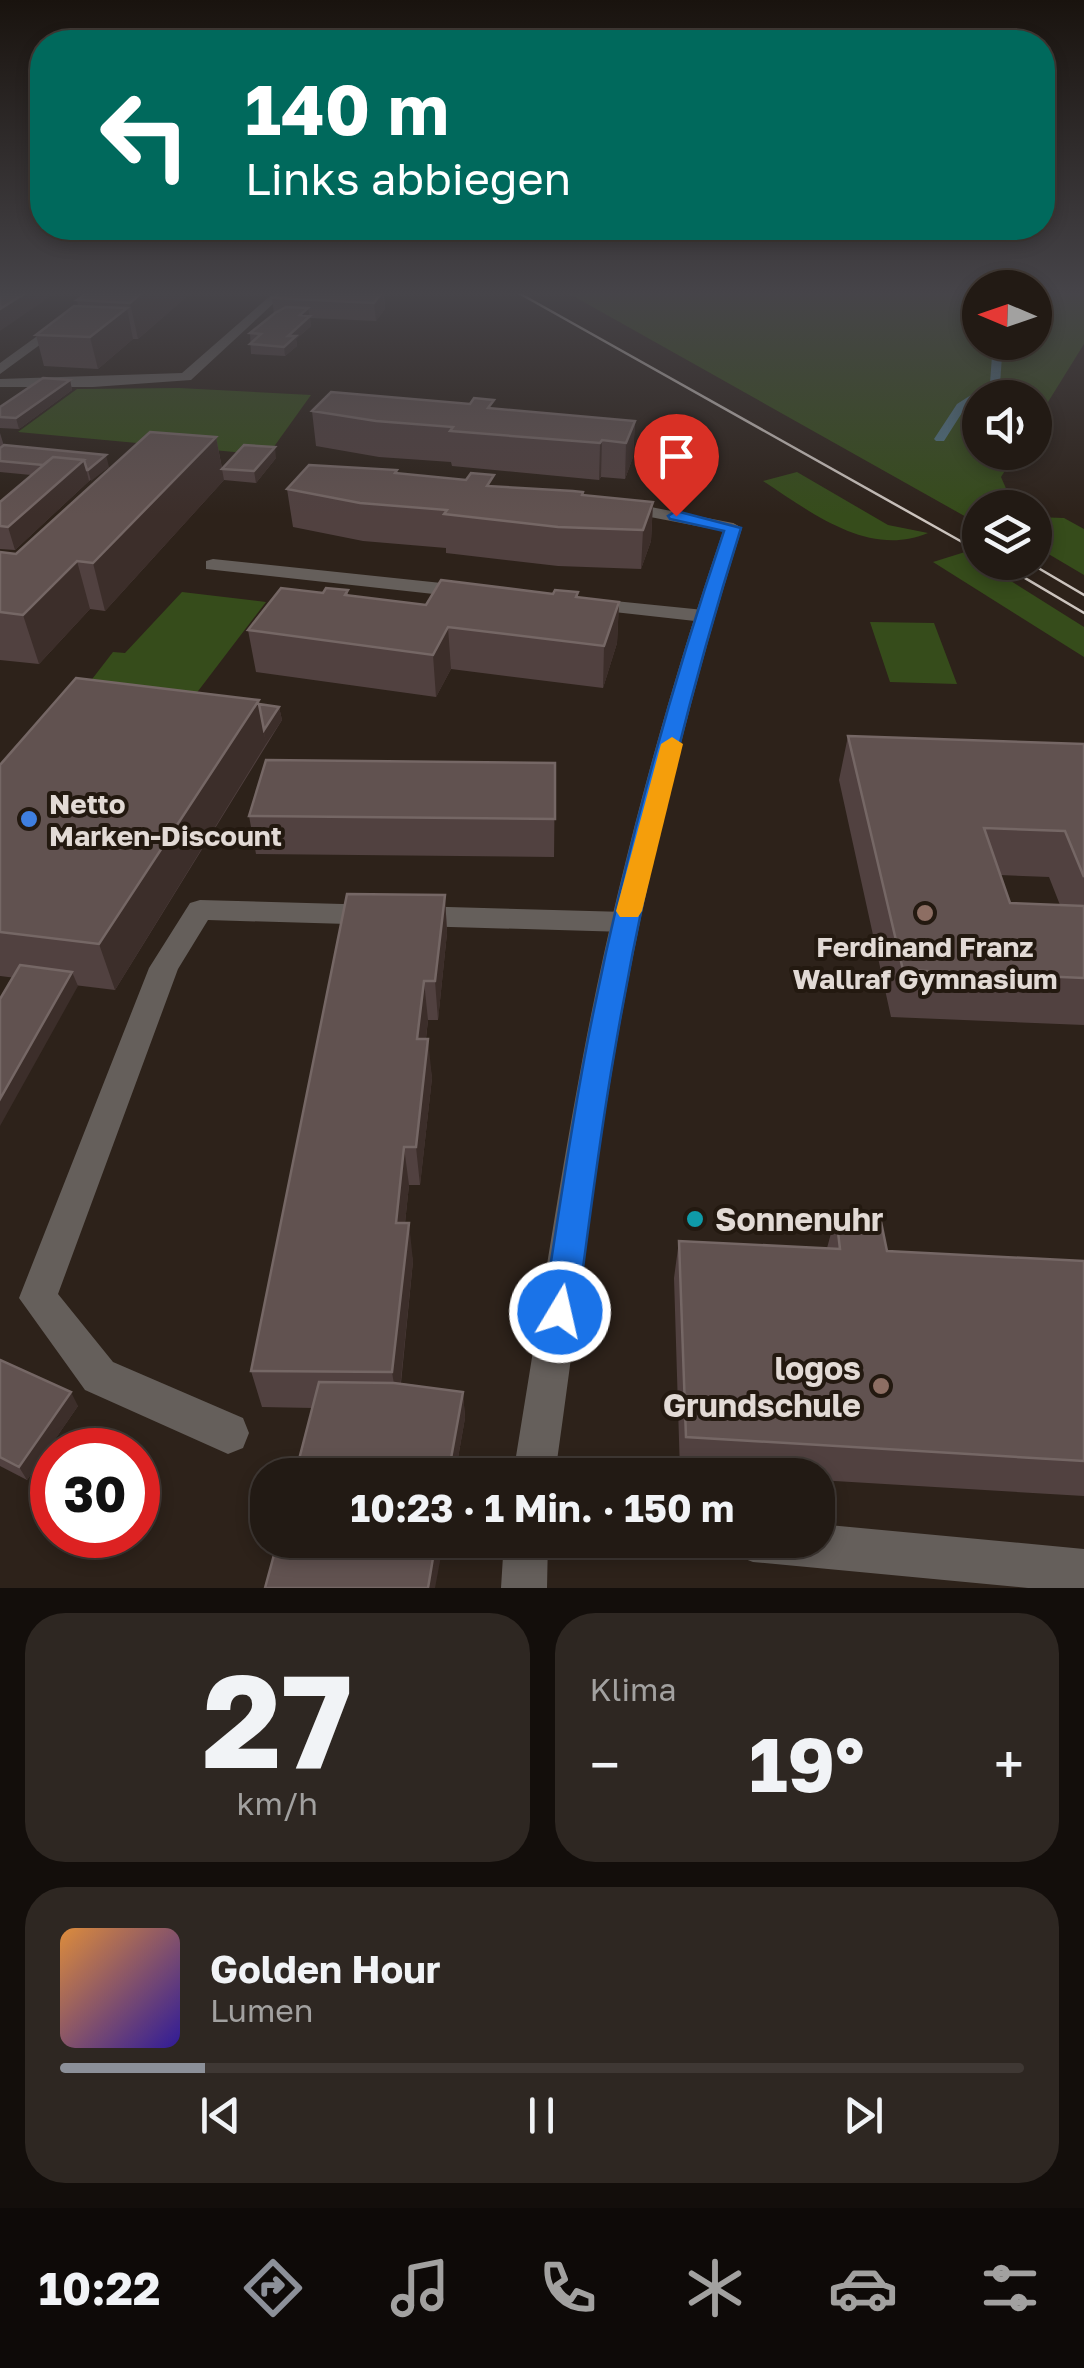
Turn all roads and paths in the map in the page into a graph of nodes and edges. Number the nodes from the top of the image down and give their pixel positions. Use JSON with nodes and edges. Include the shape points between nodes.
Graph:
{"nodes":[{"id":1,"x":198,"y":366,"type":"edge"},
{"id":2,"x":0,"y":383,"type":"edge"},
{"id":3,"x":594,"y":503,"type":"edge"},
{"id":4,"x":213,"y":564,"type":"dead end"},
{"id":5,"x":488,"y":594,"type":"edge"},
{"id":6,"x":566,"y":602,"type":"edge"},
{"id":7,"x":704,"y":616,"type":"junction"},
{"id":8,"x":626,"y":922,"type":"junction"},
{"id":9,"x":228,"y":1433,"type":"dead end"},
{"id":10,"x":537,"y":1458,"type":"edge"},
{"id":11,"x":835,"y":1548,"type":"edge"},
{"id":12,"x":525,"y":1558,"type":"edge"},
{"id":13,"x":1084,"y":1570,"type":"edge"},
{"id":14,"x":524,"y":1588,"type":"edge"}],
"edges":[{"from":1,"to":2,"type":"street","via":[[186,377]]},
{"from":3,"to":7,"type":"street","via":[[733,528]]},
{"from":4,"to":5,"type":"street"},
{"from":6,"to":7,"type":"street"},
{"from":7,"to":8,"type":"street"},
{"from":8,"to":9,"type":"street","via":[[200,910],[164,968],[38,1298],[99,1376]]},
{"from":8,"to":10,"type":"street"},
{"from":11,"to":13,"type":"street"},
{"from":12,"to":14,"type":"street"}]}
